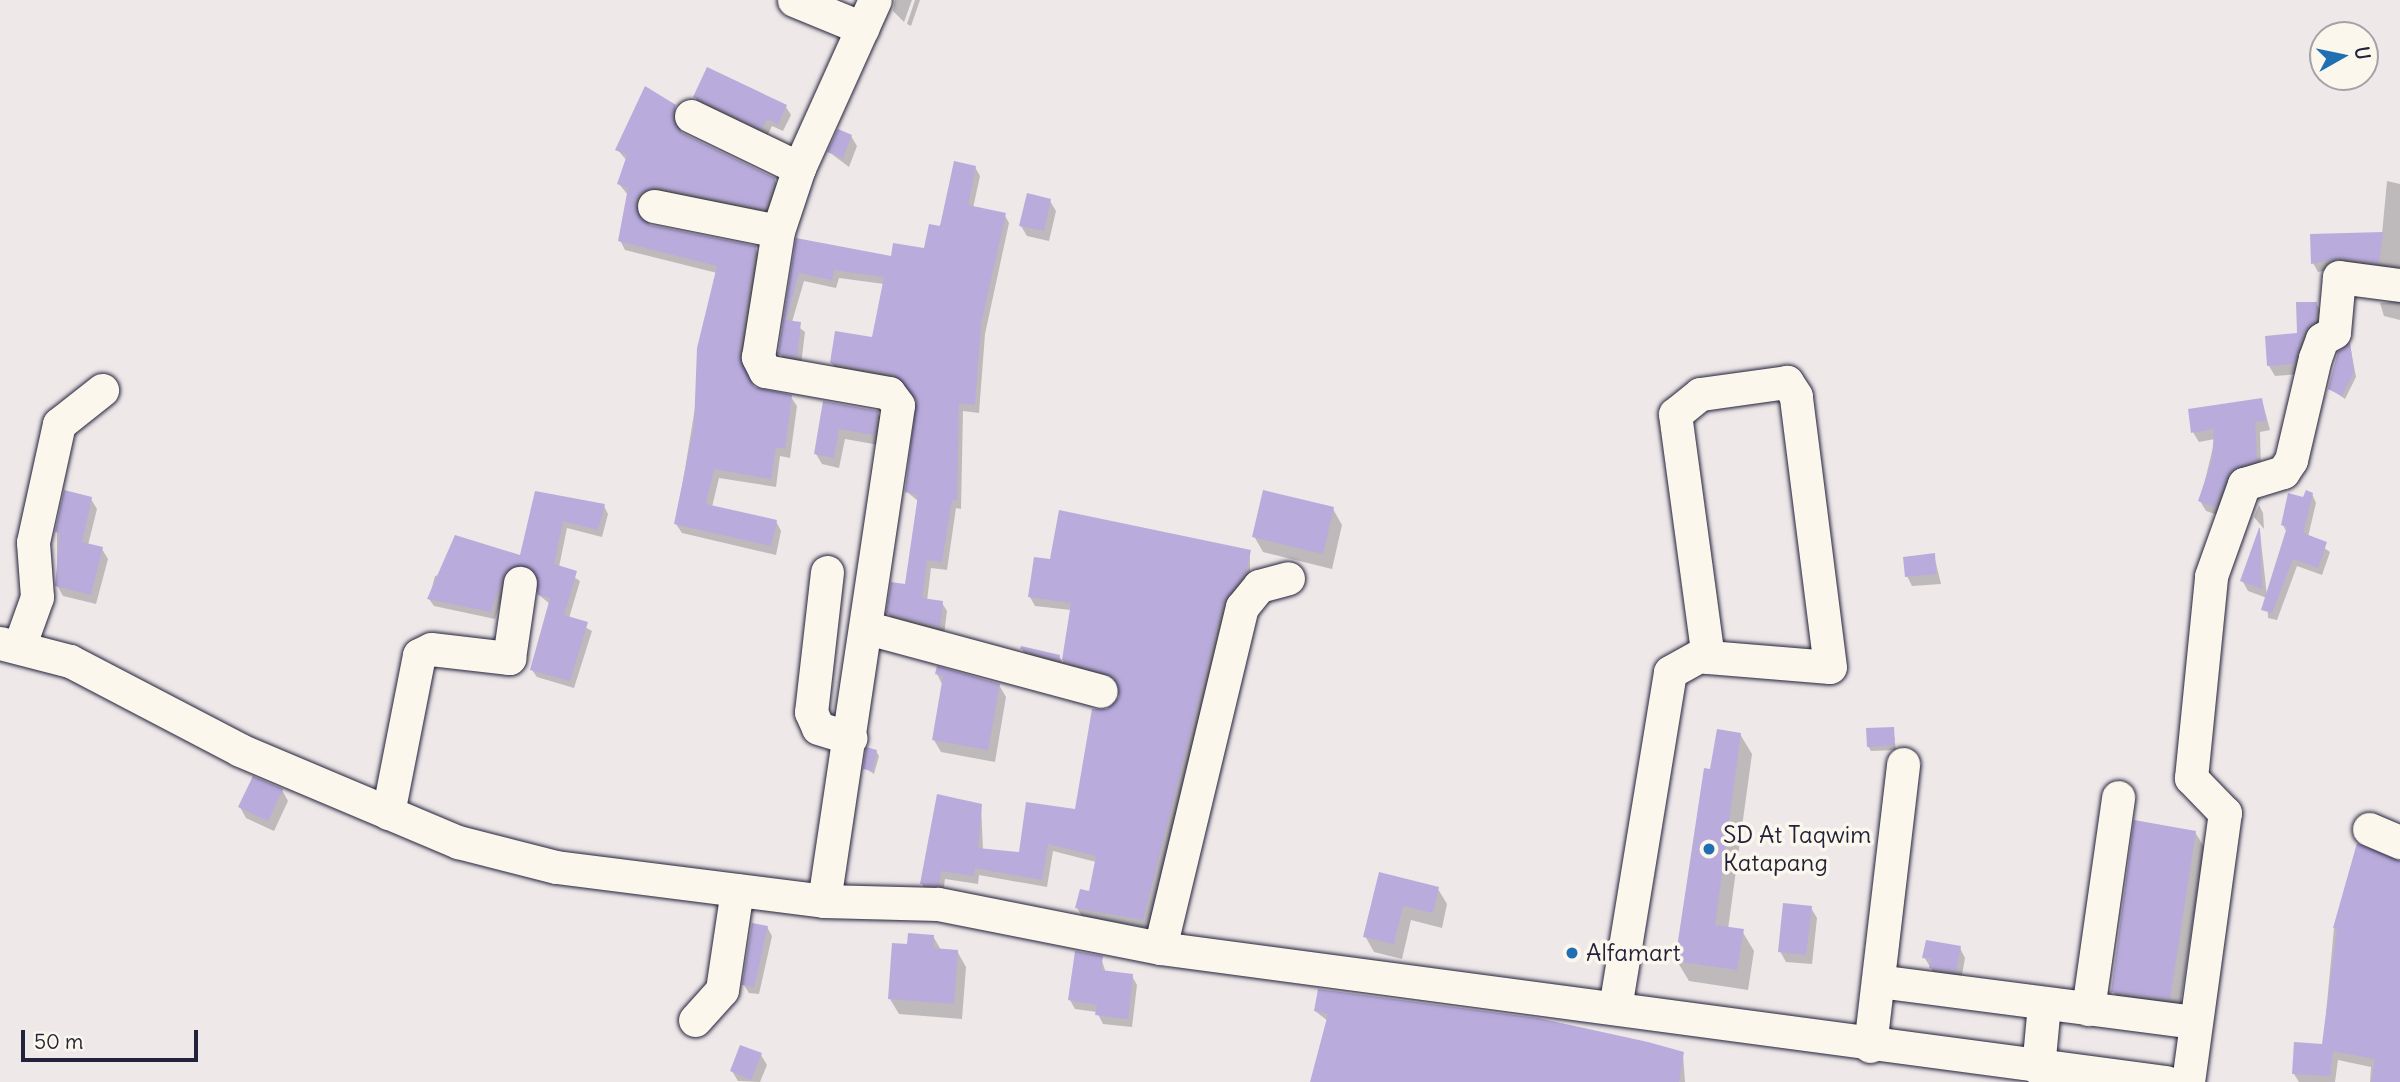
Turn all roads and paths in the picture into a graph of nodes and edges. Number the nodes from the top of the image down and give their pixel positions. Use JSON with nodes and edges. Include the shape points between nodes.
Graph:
{"nodes":[{"id":1,"x":794,"y":0,"type":"edge"},
{"id":2,"x":869,"y":14,"type":"edge"},
{"id":3,"x":691,"y":116,"type":"dead end"},
{"id":4,"x":799,"y":168,"type":"junction"},
{"id":5,"x":654,"y":206,"type":"dead end"},
{"id":6,"x":778,"y":231,"type":"junction"},
{"id":7,"x":2400,"y":285,"type":"edge"},
{"id":8,"x":102,"y":390,"type":"dead end"},
{"id":9,"x":827,"y":572,"type":"dead end"},
{"id":10,"x":1288,"y":578,"type":"dead end"},
{"id":11,"x":520,"y":583,"type":"dead end"},
{"id":12,"x":868,"y":628,"type":"junction"},
{"id":13,"x":10,"y":645,"type":"edge"},
{"id":14,"x":1708,"y":657,"type":"junction"},
{"id":15,"x":1101,"y":691,"type":"dead end"},
{"id":16,"x":850,"y":738,"type":"junction"},
{"id":17,"x":1903,"y":764,"type":"dead end"},
{"id":18,"x":2118,"y":797,"type":"dead end"},
{"id":19,"x":388,"y":813,"type":"junction"},
{"id":20,"x":2369,"y":829,"type":"dead end"},
{"id":21,"x":2400,"y":842,"type":"edge"},
{"id":22,"x":737,"y":890,"type":"junction"},
{"id":23,"x":824,"y":901,"type":"junction"},
{"id":24,"x":1160,"y":948,"type":"junction"},
{"id":25,"x":1878,"y":981,"type":"junction"},
{"id":26,"x":2044,"y":1005,"type":"junction"},
{"id":27,"x":1615,"y":1008,"type":"junction"},
{"id":28,"x":2088,"y":1009,"type":"junction"},
{"id":29,"x":695,"y":1020,"type":"dead end"},
{"id":30,"x":2195,"y":1022,"type":"junction"},
{"id":31,"x":1870,"y":1046,"type":"junction"},
{"id":32,"x":2038,"y":1068,"type":"junction"},
{"id":33,"x":2125,"y":1080,"type":"edge"},
{"id":34,"x":2166,"y":1082,"type":"edge"},
{"id":35,"x":2188,"y":1082,"type":"edge"}],
"edges":[{"from":1,"to":2,"type":"street"},
{"from":2,"to":4,"type":"street"},
{"from":3,"to":4,"type":"street"},
{"from":4,"to":6,"type":"street"},
{"from":5,"to":6,"type":"street"},
{"from":6,"to":12,"type":"street","via":[[759,365],[765,371],[889,393],[898,405]]},
{"from":7,"to":30,"type":"street","via":[[2339,277],[2334,332],[2322,339],[2315,358],[2291,460],[2283,472],[2244,484],[2211,576],[2191,778],[2225,813]]},
{"from":8,"to":13,"type":"street","via":[[59,424],[33,542],[37,597]]},
{"from":9,"to":16,"type":"street","via":[[811,712],[818,728]]},
{"from":10,"to":24,"type":"street","via":[[1259,586],[1242,607]]},
{"from":11,"to":19,"type":"street","via":[[509,658],[431,649],[419,655]]},
{"from":12,"to":15,"type":"street"},
{"from":12,"to":16,"type":"street"},
{"from":13,"to":19,"type":"street","via":[[112,679],[240,750]]},
{"from":14,"to":14,"type":"street","via":[[1675,414],[1700,394],[1787,382],[1796,396],[1830,667]]},
{"from":14,"to":27,"type":"street","via":[[1670,672]]},
{"from":16,"to":23,"type":"street"},
{"from":17,"to":25,"type":"street"},
{"from":18,"to":28,"type":"street"},
{"from":19,"to":22,"type":"street","via":[[458,842],[556,867]]},
{"from":20,"to":21,"type":"street"},
{"from":22,"to":23,"type":"street"},
{"from":22,"to":29,"type":"street","via":[[722,990]]},
{"from":23,"to":24,"type":"street","via":[[938,904]]},
{"from":24,"to":27,"type":"street"},
{"from":25,"to":26,"type":"street"},
{"from":25,"to":31,"type":"street"},
{"from":26,"to":28,"type":"street"},
{"from":26,"to":32,"type":"street"},
{"from":27,"to":31,"type":"street"},
{"from":28,"to":30,"type":"street"},
{"from":30,"to":35,"type":"street"},
{"from":31,"to":32,"type":"street"},
{"from":32,"to":33,"type":"street"},
{"from":33,"to":34,"type":"street"}]}
